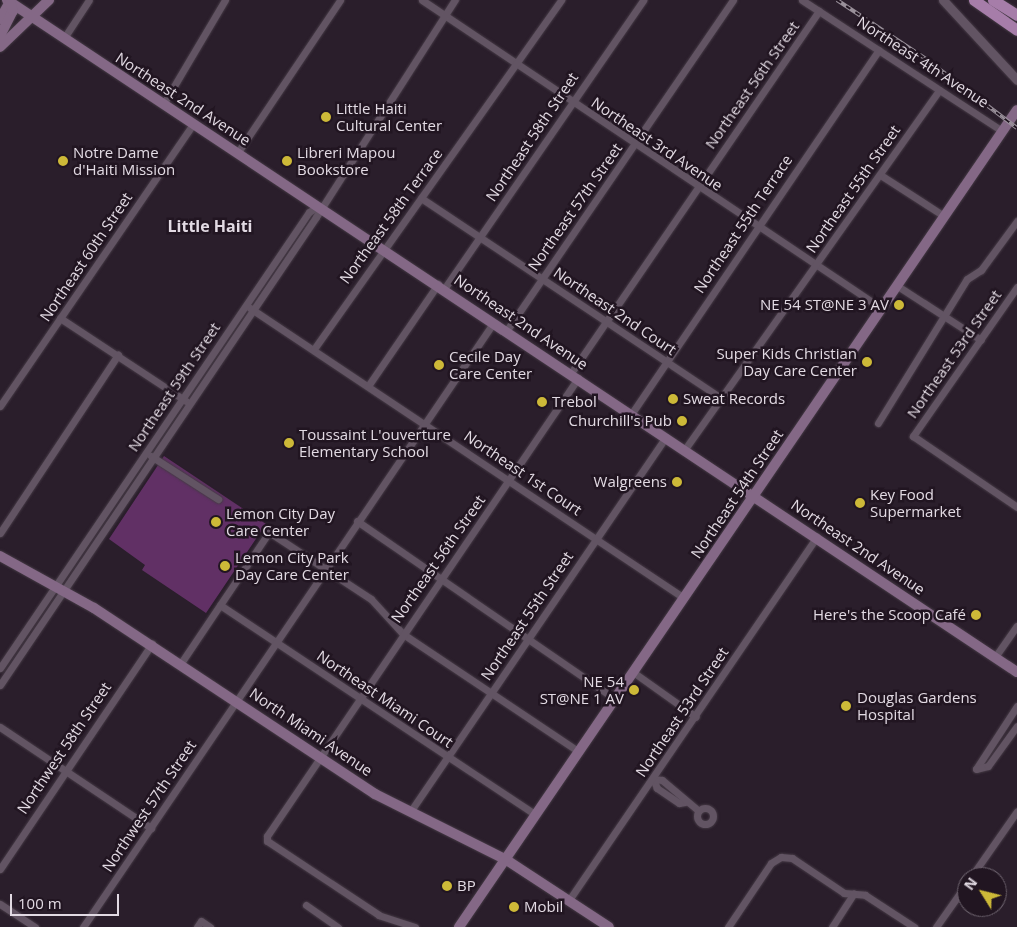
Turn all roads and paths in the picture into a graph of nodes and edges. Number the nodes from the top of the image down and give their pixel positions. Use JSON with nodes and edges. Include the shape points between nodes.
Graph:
{"nodes":[{"id":1,"x":49,"y":0,"type":"edge"},
{"id":2,"x":89,"y":0,"type":"edge"},
{"id":3,"x":225,"y":0,"type":"edge"},
{"id":4,"x":340,"y":0,"type":"edge"},
{"id":5,"x":422,"y":0,"type":"edge"},
{"id":6,"x":456,"y":0,"type":"edge"},
{"id":7,"x":561,"y":0,"type":"edge"},
{"id":8,"x":643,"y":0,"type":"edge"},
{"id":9,"x":733,"y":0,"type":"edge"},
{"id":10,"x":802,"y":0,"type":"edge"},
{"id":11,"x":943,"y":0,"type":"edge"},
{"id":12,"x":974,"y":0,"type":"edge"},
{"id":13,"x":993,"y":0,"type":"edge"},
{"id":14,"x":10,"y":1,"type":"edge"},
{"id":15,"x":820,"y":11,"type":"junction"},
{"id":16,"x":1017,"y":15,"type":"edge"},
{"id":17,"x":30,"y":16,"type":"junction"},
{"id":18,"x":445,"y":16,"type":"junction"},
{"id":19,"x":0,"y":19,"type":"edge"},
{"id":20,"x":1017,"y":30,"type":"edge"},
{"id":21,"x":0,"y":36,"type":"edge"},
{"id":22,"x":64,"y":38,"type":"junction"},
{"id":23,"x":0,"y":47,"type":"edge"},
{"id":24,"x":879,"y":50,"type":"junction"},
{"id":25,"x":515,"y":65,"type":"junction"},
{"id":26,"x":1017,"y":80,"type":"edge"},
{"id":27,"x":939,"y":90,"type":"junction"},
{"id":28,"x":164,"y":103,"type":"junction"},
{"id":29,"x":572,"y":103,"type":"junction"},
{"id":30,"x":1016,"y":113,"type":"edge"},
{"id":31,"x":194,"y":123,"type":"junction"},
{"id":32,"x":1002,"y":132,"type":"junction"},
{"id":33,"x":634,"y":146,"type":"junction"},
{"id":34,"x":238,"y":152,"type":"junction"},
{"id":35,"x":882,"y":176,"type":"junction"},
{"id":36,"x":698,"y":188,"type":"junction"},
{"id":37,"x":422,"y":198,"type":"junction"},
{"id":38,"x":319,"y":206,"type":"junction"},
{"id":39,"x":944,"y":216,"type":"junction"},
{"id":40,"x":1017,"y":221,"type":"edge"},
{"id":41,"x":757,"y":227,"type":"junction"},
{"id":42,"x":479,"y":237,"type":"junction"},
{"id":43,"x":384,"y":249,"type":"junction"},
{"id":44,"x":816,"y":266,"type":"junction"},
{"id":45,"x":543,"y":278,"type":"junction"},
{"id":46,"x":896,"y":285,"type":"junction"},
{"id":47,"x":441,"y":286,"type":"junction"},
{"id":48,"x":1017,"y":287,"type":"edge"},
{"id":49,"x":246,"y":305,"type":"junction"},
{"id":50,"x":881,"y":308,"type":"junction"},
{"id":51,"x":253,"y":310,"type":"junction"},
{"id":52,"x":944,"y":317,"type":"junction"},
{"id":53,"x":60,"y":318,"type":"junction"},
{"id":54,"x":494,"y":322,"type":"junction"},
{"id":55,"x":606,"y":322,"type":"junction"},
{"id":56,"x":507,"y":330,"type":"junction"},
{"id":57,"x":981,"y":340,"type":"junction"},
{"id":58,"x":314,"y":349,"type":"junction"},
{"id":59,"x":118,"y":355,"type":"junction"},
{"id":60,"x":667,"y":362,"type":"junction"},
{"id":61,"x":574,"y":375,"type":"junction"},
{"id":62,"x":368,"y":386,"type":"junction"},
{"id":63,"x":719,"y":397,"type":"junction"},
{"id":64,"x":182,"y":398,"type":"junction"},
{"id":65,"x":190,"y":404,"type":"junction"},
{"id":66,"x":0,"y":406,"type":"edge"},
{"id":67,"x":632,"y":414,"type":"junction"},
{"id":68,"x":422,"y":423,"type":"junction"},
{"id":69,"x":878,"y":423,"type":"dead end"},
{"id":70,"x":666,"y":437,"type":"junction"},
{"id":71,"x":684,"y":449,"type":"junction"},
{"id":72,"x":146,"y":452,"type":"junction"},
{"id":73,"x":154,"y":457,"type":"junction"},
{"id":74,"x":510,"y":480,"type":"junction"},
{"id":75,"x":754,"y":495,"type":"junction"},
{"id":76,"x":218,"y":499,"type":"dead end"},
{"id":77,"x":1017,"y":507,"type":"edge"},
{"id":78,"x":357,"y":521,"type":"junction"},
{"id":79,"x":0,"y":533,"type":"edge"},
{"id":80,"x":817,"y":537,"type":"junction"},
{"id":81,"x":596,"y":539,"type":"junction"},
{"id":82,"x":0,"y":556,"type":"edge"},
{"id":83,"x":325,"y":569,"type":"junction"},
{"id":84,"x":440,"y":579,"type":"junction"},
{"id":85,"x":59,"y":589,"type":"junction"},
{"id":86,"x":684,"y":598,"type":"junction"},
{"id":87,"x":220,"y":605,"type":"junction"},
{"id":88,"x":1017,"y":626,"type":"edge"},
{"id":89,"x":403,"y":634,"type":"junction"},
{"id":90,"x":529,"y":638,"type":"junction"},
{"id":91,"x":275,"y":642,"type":"junction"},
{"id":92,"x":152,"y":644,"type":"junction"},
{"id":93,"x":995,"y":657,"type":"junction"},
{"id":94,"x":181,"y":663,"type":"junction"},
{"id":95,"x":0,"y":668,"type":"edge"},
{"id":96,"x":633,"y":672,"type":"junction"},
{"id":97,"x":1017,"y":672,"type":"edge"},
{"id":98,"x":0,"y":685,"type":"edge"},
{"id":99,"x":491,"y":694,"type":"junction"},
{"id":100,"x":360,"y":698,"type":"junction"},
{"id":101,"x":615,"y":699,"type":"junction"},
{"id":102,"x":237,"y":700,"type":"junction"},
{"id":103,"x":1017,"y":706,"type":"edge"},
{"id":104,"x":696,"y":717,"type":"junction"},
{"id":105,"x":1017,"y":726,"type":"edge"},
{"id":106,"x":0,"y":727,"type":"edge"},
{"id":107,"x":989,"y":746,"type":"junction"},
{"id":108,"x":579,"y":752,"type":"junction"},
{"id":109,"x":998,"y":752,"type":"junction"},
{"id":110,"x":321,"y":756,"type":"junction"},
{"id":111,"x":448,"y":758,"type":"junction"},
{"id":112,"x":66,"y":769,"type":"junction"},
{"id":113,"x":653,"y":779,"type":"junction"},
{"id":114,"x":698,"y":811,"type":"dead end"},
{"id":115,"x":1017,"y":811,"type":"edge"},
{"id":116,"x":410,"y":812,"type":"junction"},
{"id":117,"x":536,"y":815,"type":"junction"},
{"id":118,"x":151,"y":828,"type":"junction"},
{"id":119,"x":505,"y":859,"type":"junction"},
{"id":120,"x":978,"y":867,"type":"edge"},
{"id":121,"x":0,"y":869,"type":"edge"},
{"id":122,"x":854,"y":893,"type":"junction"},
{"id":123,"x":957,"y":897,"type":"edge"},
{"id":124,"x":569,"y":900,"type":"junction"},
{"id":125,"x":0,"y":904,"type":"edge"},
{"id":126,"x":306,"y":905,"type":"dead end"},
{"id":127,"x":595,"y":923,"type":"edge"},
{"id":128,"x":199,"y":924,"type":"edge"},
{"id":129,"x":35,"y":927,"type":"edge"},
{"id":130,"x":83,"y":927,"type":"edge"},
{"id":131,"x":210,"y":927,"type":"edge"},
{"id":132,"x":338,"y":927,"type":"edge"},
{"id":133,"x":415,"y":927,"type":"edge"},
{"id":134,"x":459,"y":927,"type":"edge"},
{"id":135,"x":609,"y":927,"type":"edge"},
{"id":136,"x":728,"y":927,"type":"edge"},
{"id":137,"x":832,"y":927,"type":"edge"},
{"id":138,"x":914,"y":927,"type":"edge"},
{"id":139,"x":936,"y":927,"type":"edge"}],
"edges":[{"from":1,"to":17,"type":"main road"},
{"from":2,"to":22,"type":"street"},
{"from":3,"to":28,"type":"street"},
{"from":4,"to":34,"type":"street"},
{"from":5,"to":18,"type":"street","name":"Northeast 3rd Avenue"},
{"from":6,"to":18,"type":"street","name":"Northeast 59th Street"},
{"from":7,"to":25,"type":"street","name":"Northeast 58th Terrace"},
{"from":8,"to":29,"type":"street","name":"Northeast 58th Street"},
{"from":9,"to":33,"type":"street","name":"Northeast 57th Street"},
{"from":10,"to":15,"type":"street","name":"Northeast 4th Avenue"},
{"from":11,"to":26,"type":"street"},
{"from":12,"to":20,"type":"main road"},
{"from":13,"to":16,"type":"main road"},
{"from":14,"to":17,"type":"main road","name":"Northeast 2nd Avenue"},
{"from":14,"to":19,"type":"main road"},
{"from":14,"to":21,"type":"main road","via":[[13,11]]},
{"from":15,"to":24,"type":"street","name":"Northeast 4th Avenue"},
{"from":15,"to":36,"type":"street","name":"Northeast 56th Street"},
{"from":17,"to":22,"type":"main road","name":"Northeast 2nd Avenue"},
{"from":17,"to":23,"type":"main road"},
{"from":18,"to":25,"type":"street","name":"Northeast 3rd Avenue","via":[[504,51]]},
{"from":18,"to":38,"type":"street","name":"Northeast 59th Street"},
{"from":22,"to":28,"type":"main road","name":"Northeast 2nd Avenue"},
{"from":24,"to":27,"type":"street","name":"Northeast 4th Avenue"},
{"from":24,"to":41,"type":"street","name":"Northeast 55th Terrace"},
{"from":25,"to":29,"type":"street","name":"Northeast 3rd Avenue"},
{"from":25,"to":37,"type":"street","name":"Northeast 58th Terrace"},
{"from":27,"to":32,"type":"street","name":"Northeast 4th Avenue"},
{"from":27,"to":35,"type":"street","name":"Northeast 55th Street"},
{"from":28,"to":31,"type":"main road","name":"Northeast 2nd Avenue"},
{"from":29,"to":33,"type":"street","name":"Northeast 3rd Avenue"},
{"from":29,"to":42,"type":"street","name":"Northeast 58th Street"},
{"from":30,"to":32,"type":"main road","name":"Northeast 54th Street"},
{"from":31,"to":34,"type":"main road","name":"Northeast 2nd Avenue"},
{"from":31,"to":53,"type":"street","name":"Northeast 60th Street"},
{"from":32,"to":39,"type":"main road","name":"Northeast 54th Street"},
{"from":33,"to":36,"type":"street","name":"Northeast 3rd Avenue"},
{"from":33,"to":45,"type":"street","name":"Northeast 57th Street"},
{"from":34,"to":38,"type":"main road","name":"Northeast 2nd Avenue"},
{"from":35,"to":39,"type":"street"},
{"from":35,"to":44,"type":"street","name":"Northeast 55th Street"},
{"from":36,"to":41,"type":"street","name":"Northeast 3rd Avenue"},
{"from":36,"to":55,"type":"street","name":"Northeast 56th Street"},
{"from":37,"to":42,"type":"street","name":"Northeast 2nd Court"},
{"from":37,"to":43,"type":"street","name":"Northeast 58th Terrace"},
{"from":38,"to":43,"type":"main road","name":"Northeast 2nd Avenue"},
{"from":38,"to":49,"type":"street","name":"Northeast 59th Street","via":[[309,212]]},
{"from":38,"to":51,"type":"street","name":"Northeast 59th Street"},
{"from":39,"to":46,"type":"main road","name":"Northeast 54th Street"},
{"from":40,"to":52,"type":"street","via":[[981,270],[968,279]]},
{"from":41,"to":44,"type":"street","name":"Northeast 3rd Avenue"},
{"from":41,"to":60,"type":"street","name":"Northeast 55th Terrace"},
{"from":42,"to":45,"type":"street","name":"Northeast 2nd Court"},
{"from":42,"to":47,"type":"street","name":"Northeast 58th Street"},
{"from":43,"to":47,"type":"main road","name":"Northeast 2nd Avenue"},
{"from":43,"to":58,"type":"street","name":"Northeast 58th Terrace"},
{"from":44,"to":50,"type":"street","name":"Northeast 3rd Avenue"},
{"from":44,"to":63,"type":"street","name":"Northeast 55th Street","via":[[807,270]]},
{"from":45,"to":55,"type":"street","name":"Northeast 2nd Court"},
{"from":45,"to":56,"type":"street","name":"Northeast 57th Street"},
{"from":46,"to":50,"type":"main road","name":"Northeast 54th Street"},
{"from":46,"to":52,"type":"street"},
{"from":47,"to":54,"type":"main road","name":"Northeast 2nd Avenue"},
{"from":47,"to":62,"type":"street","name":"Northeast 58th Street"},
{"from":48,"to":57,"type":"street","name":"Northeast 53rd Street"},
{"from":49,"to":51,"type":"street","name":"Northeast 1st Court"},
{"from":49,"to":64,"type":"street","name":"Northeast 59th Street"},
{"from":50,"to":75,"type":"main road","name":"Northeast 54th Street"},
{"from":51,"to":58,"type":"street","name":"Northeast 1st Court"},
{"from":51,"to":65,"type":"street","name":"Northeast 59th Street"},
{"from":52,"to":57,"type":"street"},
{"from":52,"to":69,"type":"street"},
{"from":53,"to":59,"type":"street"},
{"from":53,"to":66,"type":"street","name":"Northeast 60th Street"},
{"from":54,"to":56,"type":"main road","name":"Northeast 2nd Avenue"},
{"from":54,"to":68,"type":"street"},
{"from":55,"to":60,"type":"street","name":"Northeast 2nd Court"},
{"from":55,"to":61,"type":"street","name":"Northeast 56th Street"},
{"from":56,"to":61,"type":"main road","name":"Northeast 2nd Avenue"},
{"from":57,"to":77,"type":"street","name":"Northeast 53rd Street","via":[[914,436]]},
{"from":58,"to":62,"type":"street","name":"Northeast 1st Court"},
{"from":59,"to":64,"type":"street"},
{"from":59,"to":79,"type":"street"},
{"from":60,"to":63,"type":"street","name":"Northeast 2nd Court"},
{"from":60,"to":67,"type":"street","name":"Northeast 55th Terrace"},
{"from":61,"to":67,"type":"main road","name":"Northeast 2nd Avenue"},
{"from":61,"to":74,"type":"street","name":"Northeast 56th Street"},
{"from":62,"to":68,"type":"street","name":"Northeast 1st Court"},
{"from":63,"to":71,"type":"street","name":"Northeast 55th Street"},
{"from":64,"to":65,"type":"street"},
{"from":64,"to":72,"type":"street","name":"Northeast 59th Street"},
{"from":65,"to":73,"type":"street","name":"Northeast 59th Street"},
{"from":67,"to":70,"type":"main road","name":"Northeast 2nd Avenue"},
{"from":68,"to":74,"type":"street","name":"Northeast 1st Court"},
{"from":68,"to":78,"type":"street"},
{"from":70,"to":71,"type":"main road","name":"Northeast 2nd Avenue"},
{"from":70,"to":81,"type":"street","name":"Northeast 55th Street"},
{"from":71,"to":75,"type":"main road","name":"Northeast 2nd Avenue"},
{"from":72,"to":73,"type":"street"},
{"from":72,"to":85,"type":"street","name":"Northeast 59th Street"},
{"from":73,"to":76,"type":"street"},
{"from":73,"to":85,"type":"street","name":"Northeast 59th Street"},
{"from":74,"to":81,"type":"street","name":"Northeast 1st Court"},
{"from":74,"to":84,"type":"street","name":"Northeast 56th Street"},
{"from":75,"to":80,"type":"main road","name":"Northeast 2nd Avenue"},
{"from":75,"to":86,"type":"main road","name":"Northeast 54th Street"},
{"from":78,"to":83,"type":"street"},
{"from":78,"to":84,"type":"street"},
{"from":80,"to":93,"type":"main road","name":"Northeast 2nd Avenue"},
{"from":80,"to":104,"type":"street","name":"Northeast 53rd Street"},
{"from":81,"to":86,"type":"street","name":"Northeast 1st Court"},
{"from":81,"to":90,"type":"street","name":"Northeast 55th Street"},
{"from":82,"to":85,"type":"main road","name":"North Miami Avenue"},
{"from":83,"to":87,"type":"street","via":[[269,532]]},
{"from":83,"to":89,"type":"street","via":[[371,599]]},
{"from":83,"to":91,"type":"street"},
{"from":84,"to":89,"type":"street","name":"Northeast 56th Street"},
{"from":84,"to":90,"type":"street"},
{"from":85,"to":92,"type":"main road","name":"North Miami Avenue"},
{"from":85,"to":95,"type":"street"},
{"from":85,"to":98,"type":"street"},
{"from":86,"to":96,"type":"main road","name":"Northeast 54th Street"},
{"from":87,"to":91,"type":"street","name":"Northeast Miami Court"},
{"from":87,"to":94,"type":"street"},
{"from":88,"to":93,"type":"street"},
{"from":89,"to":99,"type":"street"},
{"from":89,"to":100,"type":"street","name":"Northeast 56th Street"},
{"from":90,"to":99,"type":"street","name":"Northeast 55th Street"},
{"from":90,"to":101,"type":"street"},
{"from":91,"to":100,"type":"street","name":"Northeast Miami Court"},
{"from":91,"to":102,"type":"street"},
{"from":92,"to":94,"type":"main road","name":"North Miami Avenue"},
{"from":92,"to":112,"type":"street","name":"Northwest 58th Street"},
{"from":93,"to":97,"type":"main road","name":"Northeast 2nd Avenue"},
{"from":94,"to":102,"type":"main road","name":"North Miami Avenue"},
{"from":96,"to":101,"type":"main road","name":"Northeast 54th Street"},
{"from":96,"to":104,"type":"street"},
{"from":99,"to":108,"type":"street"},
{"from":99,"to":111,"type":"street","name":"Northeast 55th Street"},
{"from":100,"to":110,"type":"street","name":"Northeast 56th Street"},
{"from":100,"to":111,"type":"street","name":"Northeast Miami Court"},
{"from":101,"to":108,"type":"main road","name":"Northeast 54th Street"},
{"from":102,"to":110,"type":"main road","name":"North Miami Avenue"},
{"from":102,"to":118,"type":"street","name":"Northwest 57th Street"},
{"from":103,"to":107,"type":"street"},
{"from":104,"to":113,"type":"street","name":"Northeast 53rd Street"},
{"from":105,"to":109,"type":"street"},
{"from":106,"to":112,"type":"street"},
{"from":107,"to":109,"type":"street"},
{"from":107,"to":109,"type":"street","via":[[976,769],[988,766]]},
{"from":108,"to":117,"type":"main road","name":"Northeast 54th Street"},
{"from":110,"to":116,"type":"main road","name":"North Miami Avenue"},
{"from":110,"to":133,"type":"street","name":"Northeast 56th Street","via":[[267,841],[379,915]]},
{"from":111,"to":116,"type":"street","name":"Northeast 55th Street"},
{"from":111,"to":117,"type":"street","name":"Northeast Miami Court"},
{"from":112,"to":118,"type":"street"},
{"from":112,"to":121,"type":"street","name":"Northwest 58th Street"},
{"from":113,"to":114,"type":"street","via":[[657,788]]},
{"from":113,"to":124,"type":"street","name":"Northeast 53rd Street"},
{"from":115,"to":120,"type":"street"},
{"from":116,"to":119,"type":"main road","name":"North Miami Avenue"},
{"from":117,"to":119,"type":"main road","name":"Northeast 54th Street"},
{"from":118,"to":130,"type":"street","name":"Northwest 57th Street"},
{"from":119,"to":124,"type":"main road","name":"North Miami Avenue"},
{"from":119,"to":134,"type":"main road","name":"Northeast 54th Street"},
{"from":122,"to":136,"type":"street","via":[[844,893],[792,858],[781,857],[771,863]]},
{"from":122,"to":137,"type":"street"},
{"from":122,"to":138,"type":"street","via":[[865,894]]},
{"from":123,"to":139,"type":"street"},
{"from":124,"to":127,"type":"main road","name":"North Miami Avenue"},
{"from":125,"to":129,"type":"street"},
{"from":126,"to":132,"type":"street"},
{"from":127,"to":135,"type":"main road","name":"North Miami Avenue"},
{"from":128,"to":131,"type":"street"}]}
